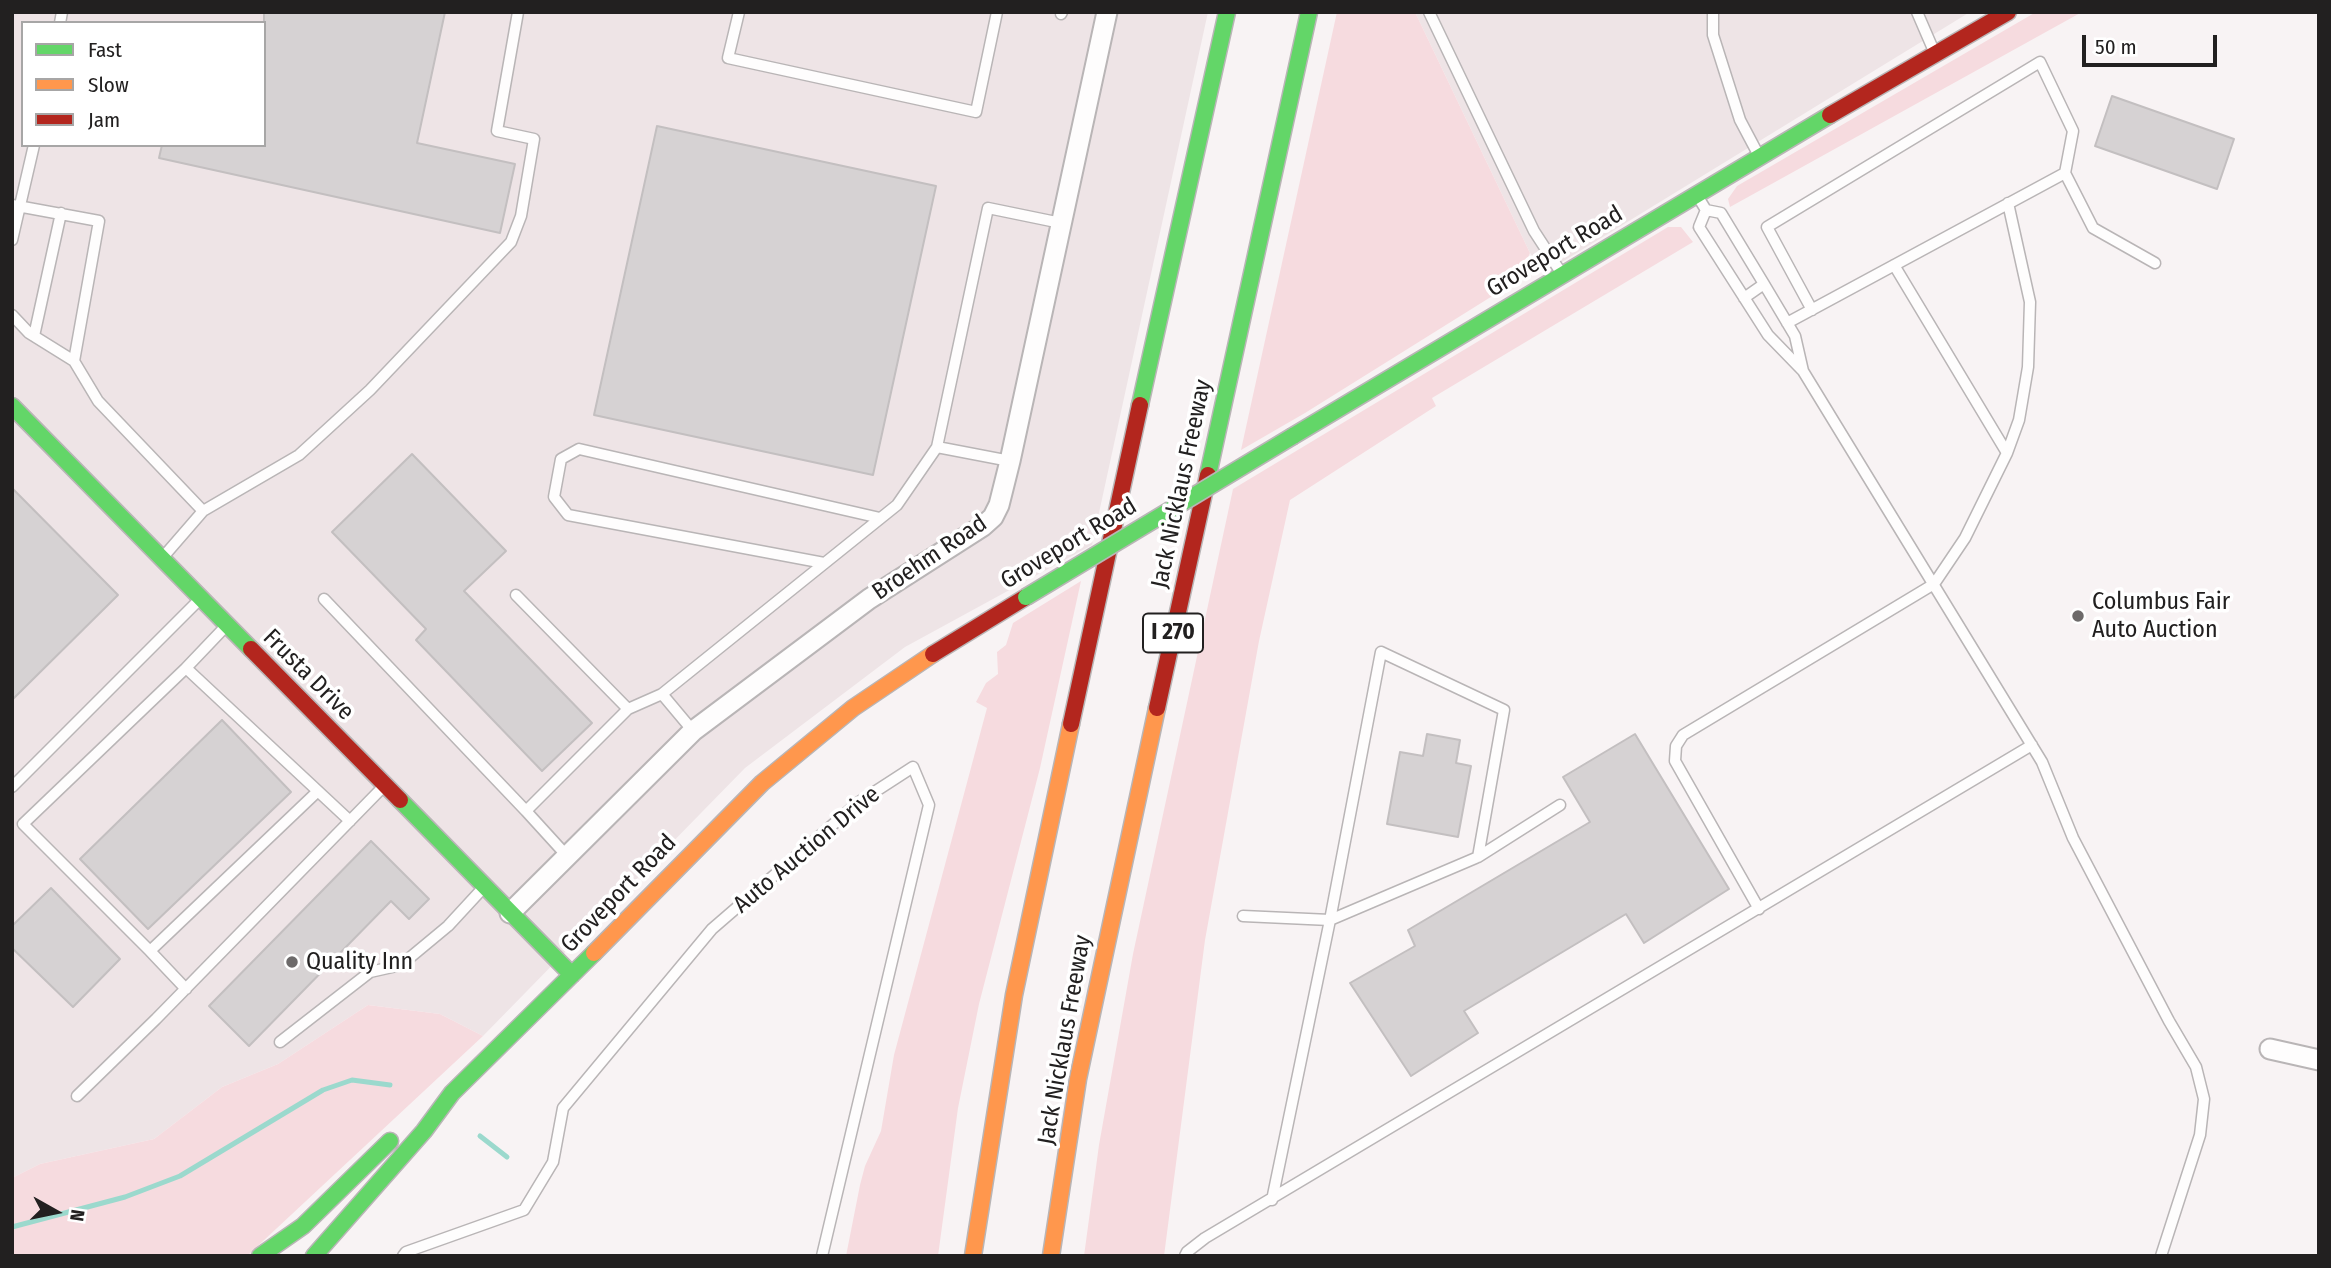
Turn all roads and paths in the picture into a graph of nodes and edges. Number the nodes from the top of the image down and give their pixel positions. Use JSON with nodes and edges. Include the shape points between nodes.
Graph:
{"nodes":[{"id":1,"x":518,"y":12,"type":"edge"},
{"id":2,"x":738,"y":12,"type":"edge"},
{"id":3,"x":997,"y":12,"type":"edge"},
{"id":4,"x":1107,"y":12,"type":"edge"},
{"id":5,"x":1227,"y":12,"type":"edge"},
{"id":6,"x":1309,"y":12,"type":"edge"},
{"id":7,"x":1429,"y":12,"type":"edge"},
{"id":8,"x":1713,"y":12,"type":"edge"},
{"id":9,"x":1917,"y":12,"type":"edge"},
{"id":10,"x":2008,"y":12,"type":"edge"},
{"id":11,"x":1934,"y":53,"type":"junction"},
{"id":12,"x":33,"y":147,"type":"edge"},
{"id":13,"x":1759,"y":156,"type":"junction"},
{"id":14,"x":2065,"y":173,"type":"junction"},
{"id":15,"x":1696,"y":194,"type":"junction"},
{"id":16,"x":2008,"y":203,"type":"junction"},
{"id":17,"x":17,"y":205,"type":"edge"},
{"id":18,"x":1706,"y":210,"type":"junction"},
{"id":19,"x":61,"y":213,"type":"junction"},
{"id":20,"x":1061,"y":223,"type":"junction"},
{"id":21,"x":12,"y":240,"type":"edge"},
{"id":22,"x":2155,"y":262,"type":"dead end"},
{"id":23,"x":1894,"y":265,"type":"junction"},
{"id":24,"x":1562,"y":275,"type":"junction"},
{"id":25,"x":1764,"y":284,"type":"junction"},
{"id":26,"x":1744,"y":298,"type":"junction"},
{"id":27,"x":1812,"y":310,"type":"junction"},
{"id":28,"x":12,"y":316,"type":"edge"},
{"id":29,"x":1787,"y":323,"type":"junction"},
{"id":30,"x":34,"y":336,"type":"junction"},
{"id":31,"x":74,"y":361,"type":"junction"},
{"id":32,"x":1803,"y":371,"type":"junction"},
{"id":33,"x":12,"y":406,"type":"edge"},
{"id":34,"x":937,"y":447,"type":"junction"},
{"id":35,"x":2007,"y":453,"type":"junction"},
{"id":36,"x":1010,"y":461,"type":"junction"},
{"id":37,"x":204,"y":511,"type":"junction"},
{"id":38,"x":880,"y":518,"type":"junction"},
{"id":39,"x":162,"y":559,"type":"junction"},
{"id":40,"x":824,"y":563,"type":"junction"},
{"id":41,"x":1934,"y":584,"type":"junction"},
{"id":42,"x":516,"y":595,"type":"dead end"},
{"id":43,"x":201,"y":598,"type":"junction"},
{"id":44,"x":324,"y":599,"type":"dead end"},
{"id":45,"x":227,"y":625,"type":"junction"},
{"id":46,"x":186,"y":668,"type":"junction"},
{"id":47,"x":662,"y":694,"type":"junction"},
{"id":48,"x":628,"y":709,"type":"junction"},
{"id":49,"x":693,"y":731,"type":"junction"},
{"id":50,"x":2032,"y":746,"type":"junction"},
{"id":51,"x":385,"y":785,"type":"junction"},
{"id":52,"x":12,"y":787,"type":"edge"},
{"id":53,"x":318,"y":791,"type":"junction"},
{"id":54,"x":1560,"y":805,"type":"dead end"},
{"id":55,"x":526,"y":811,"type":"junction"},
{"id":56,"x":350,"y":821,"type":"junction"},
{"id":57,"x":567,"y":856,"type":"junction"},
{"id":58,"x":1478,"y":857,"type":"junction"},
{"id":59,"x":485,"y":887,"type":"junction"},
{"id":60,"x":1759,"y":909,"type":"junction"},
{"id":61,"x":510,"y":913,"type":"junction"},
{"id":62,"x":1243,"y":916,"type":"dead end"},
{"id":63,"x":1330,"y":919,"type":"junction"},
{"id":64,"x":150,"y":951,"type":"junction"},
{"id":65,"x":572,"y":975,"type":"junction"},
{"id":66,"x":186,"y":989,"type":"junction"},
{"id":67,"x":280,"y":1042,"type":"dead end"},
{"id":68,"x":2270,"y":1049,"type":"dead end"},
{"id":69,"x":2319,"y":1060,"type":"edge"},
{"id":70,"x":1079,"y":1079,"type":"junction"},
{"id":71,"x":452,"y":1093,"type":"junction"},
{"id":72,"x":77,"y":1096,"type":"dead end"},
{"id":73,"x":1272,"y":1200,"type":"junction"},
{"id":74,"x":303,"y":1226,"type":"junction"},
{"id":75,"x":260,"y":1256,"type":"edge"},
{"id":76,"x":281,"y":1256,"type":"edge"},
{"id":77,"x":314,"y":1256,"type":"edge"},
{"id":78,"x":403,"y":1256,"type":"edge"},
{"id":79,"x":822,"y":1256,"type":"edge"},
{"id":80,"x":973,"y":1256,"type":"edge"},
{"id":81,"x":1051,"y":1256,"type":"edge"},
{"id":82,"x":1067,"y":1256,"type":"edge"},
{"id":83,"x":1185,"y":1256,"type":"edge"},
{"id":84,"x":2161,"y":1256,"type":"edge"}],
"edges":[{"from":1,"to":37,"type":"lane","via":[[497,131],[534,139],[522,216],[511,242],[370,390],[299,455]]},
{"from":2,"to":3,"type":"lane","via":[[727,58],[976,111]]},
{"from":4,"to":20,"type":"street","name":"Broehm Road"},
{"from":5,"to":80,"type":"main road","via":[[1014,995]]},
{"from":6,"to":70,"type":"main road","name":"Jack Nicklaus Freeway","number":"I 270"},
{"from":7,"to":24,"type":"lane","via":[[1534,231]]},
{"from":8,"to":13,"type":"lane","via":[[1712,27],[1740,120]]},
{"from":9,"to":11,"type":"lane"},
{"from":10,"to":11,"type":"main road","name":"Groveport Road"},
{"from":11,"to":13,"type":"main road","name":"Groveport Road"},
{"from":12,"to":17,"type":"lane"},
{"from":13,"to":15,"type":"main road","name":"Groveport Road"},
{"from":14,"to":16,"type":"lane"},
{"from":14,"to":22,"type":"lane","via":[[2093,228]]},
{"from":14,"to":27,"type":"lane","via":[[2073,131],[2040,62],[1767,228]]},
{"from":15,"to":18,"type":"lane"},
{"from":15,"to":24,"type":"main road","name":"Groveport Road"},
{"from":16,"to":23,"type":"lane"},
{"from":16,"to":35,"type":"lane","via":[[2030,302],[2028,368]]},
{"from":17,"to":19,"type":"lane"},
{"from":17,"to":21,"type":"lane"},
{"from":18,"to":25,"type":"lane","via":[[1720,214]]},
{"from":18,"to":26,"type":"lane","via":[[1699,227]]},
{"from":19,"to":30,"type":"lane"},
{"from":19,"to":31,"type":"lane","via":[[99,221]]},
{"from":20,"to":34,"type":"lane","via":[[988,208]]},
{"from":20,"to":36,"type":"street","name":"Broehm Road"},
{"from":23,"to":27,"type":"lane"},
{"from":23,"to":35,"type":"lane"},
{"from":24,"to":65,"type":"main road","name":"Groveport Road","bridge":true,"via":[[922,659],[853,708],[762,783]]},
{"from":25,"to":26,"type":"lane"},
{"from":25,"to":29,"type":"lane"},
{"from":26,"to":32,"type":"lane","via":[[1768,335]]},
{"from":27,"to":29,"type":"lane"},
{"from":28,"to":30,"type":"lane"},
{"from":29,"to":32,"type":"lane"},
{"from":30,"to":31,"type":"lane"},
{"from":31,"to":37,"type":"lane","via":[[98,401]]},
{"from":32,"to":41,"type":"lane"},
{"from":33,"to":39,"type":"main road","name":"Frusta Drive"},
{"from":34,"to":36,"type":"lane"},
{"from":34,"to":38,"type":"lane","via":[[897,505]]},
{"from":35,"to":41,"type":"lane","via":[[1965,538]]},
{"from":36,"to":49,"type":"street","name":"Broehm Road","via":[[999,505],[983,526],[870,599]]},
{"from":37,"to":39,"type":"lane"},
{"from":38,"to":40,"type":"lane"},
{"from":38,"to":40,"type":"lane","via":[[579,449],[561,459],[554,497],[568,514]]},
{"from":39,"to":43,"type":"main road","name":"Frusta Drive"},
{"from":40,"to":47,"type":"lane"},
{"from":41,"to":50,"type":"lane"},
{"from":41,"to":60,"type":"lane","via":[[1683,735],[1676,746],[1675,761]]},
{"from":42,"to":48,"type":"lane"},
{"from":43,"to":45,"type":"main road","name":"Frusta Drive"},
{"from":43,"to":52,"type":"lane"},
{"from":44,"to":55,"type":"lane"},
{"from":45,"to":46,"type":"lane"},
{"from":45,"to":51,"type":"main road","name":"Frusta Drive"},
{"from":46,"to":53,"type":"lane"},
{"from":46,"to":64,"type":"lane","via":[[23,824]]},
{"from":47,"to":48,"type":"lane"},
{"from":47,"to":49,"type":"lane"},
{"from":48,"to":55,"type":"lane"},
{"from":49,"to":57,"type":"street","name":"Broehm Road"},
{"from":50,"to":60,"type":"lane"},
{"from":50,"to":84,"type":"lane","via":[[2073,838],[2196,1067],[2204,1099],[2200,1135]]},
{"from":51,"to":56,"type":"lane"},
{"from":51,"to":59,"type":"main road","name":"Frusta Drive"},
{"from":53,"to":56,"type":"lane"},
{"from":53,"to":64,"type":"lane"},
{"from":54,"to":58,"type":"lane"},
{"from":55,"to":57,"type":"lane"},
{"from":56,"to":66,"type":"lane"},
{"from":57,"to":61,"type":"street","name":"Broehm Road"},
{"from":58,"to":63,"type":"lane"},
{"from":58,"to":63,"type":"lane","via":[[1504,710],[1381,652]]},
{"from":59,"to":61,"type":"main road","name":"Frusta Drive"},
{"from":59,"to":67,"type":"lane","via":[[401,965],[370,972]]},
{"from":60,"to":73,"type":"lane"},
{"from":61,"to":65,"type":"main road","name":"Frusta Drive"},
{"from":62,"to":63,"type":"lane"},
{"from":63,"to":73,"type":"lane"},
{"from":64,"to":66,"type":"lane"},
{"from":65,"to":71,"type":"main road","name":"Groveport Road"},
{"from":66,"to":72,"type":"lane"},
{"from":68,"to":69,"type":"street"},
{"from":70,"to":81,"type":"main road","name":"Jack Nicklaus Freeway","number":"I 270"},
{"from":70,"to":82,"type":"main road"},
{"from":71,"to":74,"type":"main road","name":"Groveport Road","via":[[409,1123]]},
{"from":71,"to":77,"type":"main road","name":"Groveport Road"},
{"from":73,"to":83,"type":"lane","via":[[1205,1238]]},
{"from":74,"to":75,"type":"main road","name":"Groveport Road"},
{"from":74,"to":76,"type":"main road","name":"Groveport Road"},
{"from":78,"to":79,"type":"lane","name":"Auto Auction Drive","via":[[524,1210],[553,1162],[563,1108],[712,929],[859,802],[913,767],[929,805]]}]}
